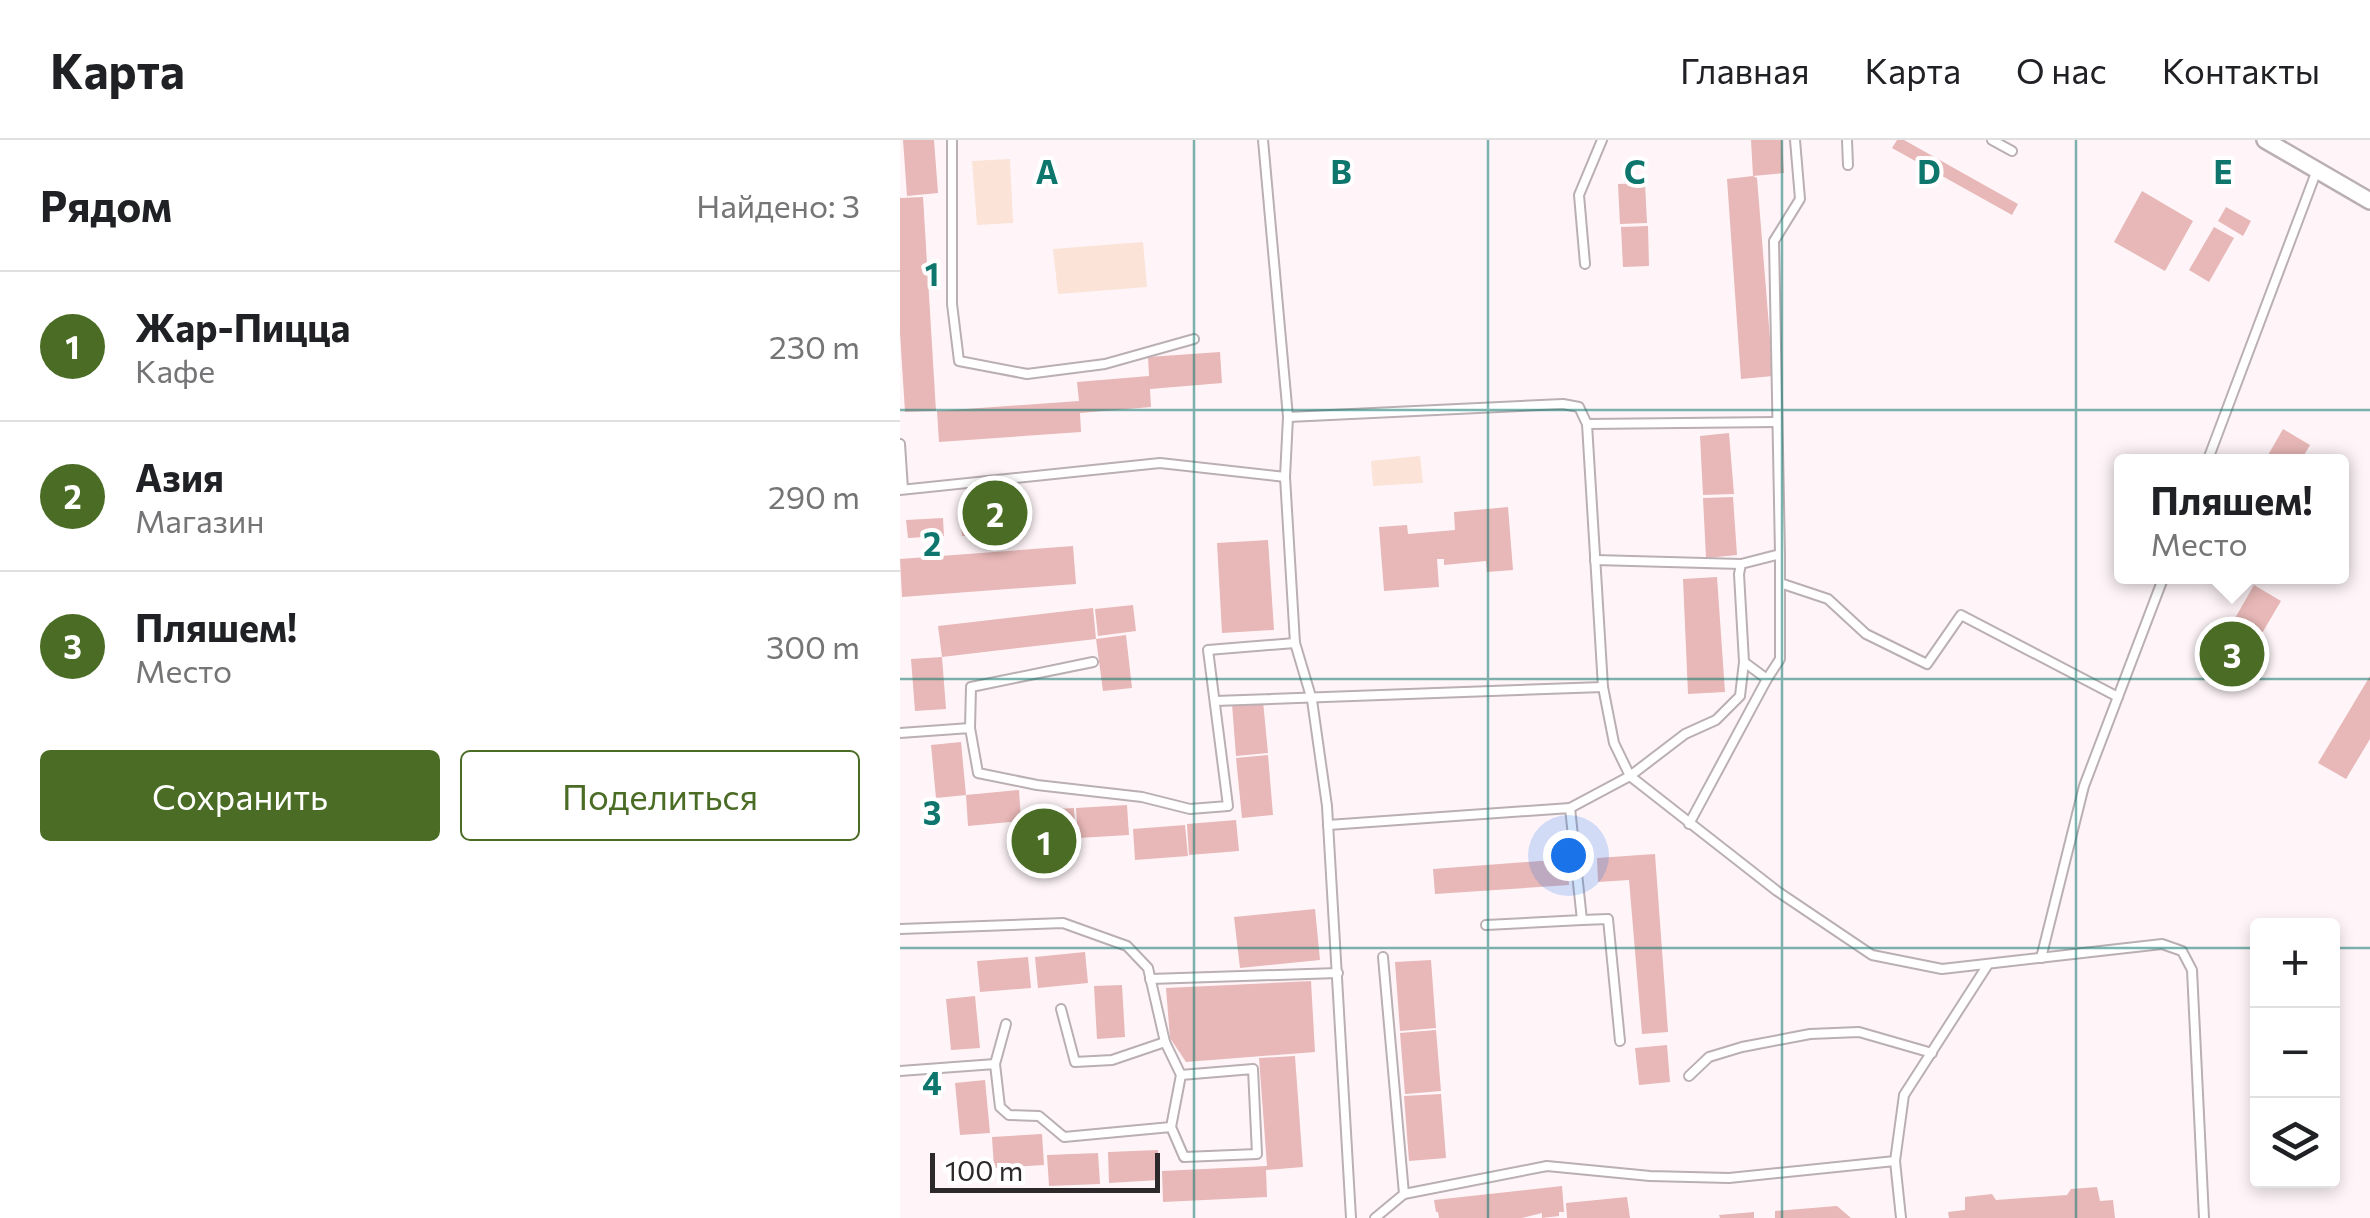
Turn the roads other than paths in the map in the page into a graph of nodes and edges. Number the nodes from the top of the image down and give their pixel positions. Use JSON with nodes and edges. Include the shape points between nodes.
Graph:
{"nodes":[{"id":1,"x":952,"y":140,"type":"edge"},
{"id":2,"x":1263,"y":140,"type":"edge"},
{"id":3,"x":1602,"y":140,"type":"edge"},
{"id":4,"x":1795,"y":140,"type":"edge"},
{"id":5,"x":1847,"y":140,"type":"edge"},
{"id":6,"x":1992,"y":140,"type":"edge"},
{"id":7,"x":2265,"y":140,"type":"edge"},
{"id":8,"x":2012,"y":151,"type":"dead end"},
{"id":9,"x":952,"y":154,"type":"junction"},
{"id":10,"x":941,"y":155,"type":"dead end"},
{"id":11,"x":1848,"y":165,"type":"dead end"},
{"id":12,"x":2317,"y":170,"type":"junction"},
{"id":13,"x":2370,"y":201,"type":"edge"},
{"id":14,"x":1585,"y":264,"type":"dead end"},
{"id":15,"x":1194,"y":340,"type":"dead end"},
{"id":16,"x":1288,"y":417,"type":"junction"},
{"id":17,"x":1777,"y":422,"type":"junction"},
{"id":18,"x":1587,"y":424,"type":"junction"},
{"id":19,"x":900,"y":444,"type":"edge"},
{"id":20,"x":2210,"y":454,"type":"edge"},
{"id":21,"x":1285,"y":477,"type":"junction"},
{"id":22,"x":901,"y":489,"type":"edge"},
{"id":23,"x":1780,"y":554,"type":"junction"},
{"id":24,"x":1596,"y":560,"type":"junction"},
{"id":25,"x":1742,"y":564,"type":"junction"},
{"id":26,"x":1780,"y":583,"type":"junction"},
{"id":27,"x":2161,"y":584,"type":"edge"},
{"id":28,"x":1295,"y":643,"type":"junction"},
{"id":29,"x":1093,"y":662,"type":"dead end"},
{"id":30,"x":1744,"y":662,"type":"junction"},
{"id":31,"x":1768,"y":679,"type":"junction"},
{"id":32,"x":1604,"y":688,"type":"junction"},
{"id":33,"x":2118,"y":696,"type":"junction"},
{"id":34,"x":1312,"y":700,"type":"junction"},
{"id":35,"x":1215,"y":701,"type":"junction"},
{"id":36,"x":970,"y":728,"type":"junction"},
{"id":37,"x":900,"y":733,"type":"edge"},
{"id":38,"x":1630,"y":776,"type":"junction"},
{"id":39,"x":1570,"y":808,"type":"junction"},
{"id":40,"x":1690,"y":824,"type":"junction"},
{"id":41,"x":1328,"y":826,"type":"junction"},
{"id":42,"x":1582,"y":920,"type":"junction"},
{"id":43,"x":1486,"y":925,"type":"dead end"},
{"id":44,"x":900,"y":930,"type":"edge"},
{"id":45,"x":1383,"y":957,"type":"dead end"},
{"id":46,"x":2041,"y":958,"type":"junction"},
{"id":47,"x":1988,"y":966,"type":"junction"},
{"id":48,"x":1338,"y":973,"type":"junction"},
{"id":49,"x":1150,"y":980,"type":"junction"},
{"id":50,"x":1062,"y":1009,"type":"dead end"},
{"id":51,"x":1006,"y":1024,"type":"dead end"},
{"id":52,"x":1620,"y":1041,"type":"dead end"},
{"id":53,"x":1165,"y":1042,"type":"junction"},
{"id":54,"x":1932,"y":1053,"type":"junction"},
{"id":55,"x":994,"y":1064,"type":"junction"},
{"id":56,"x":900,"y":1070,"type":"edge"},
{"id":57,"x":1181,"y":1075,"type":"junction"},
{"id":58,"x":1689,"y":1076,"type":"dead end"},
{"id":59,"x":1171,"y":1128,"type":"junction"},
{"id":60,"x":1896,"y":1161,"type":"junction"},
{"id":61,"x":1404,"y":1194,"type":"junction"},
{"id":62,"x":1352,"y":1218,"type":"edge"},
{"id":63,"x":1375,"y":1218,"type":"edge"},
{"id":64,"x":1901,"y":1218,"type":"edge"},
{"id":65,"x":2204,"y":1218,"type":"edge"}],
"edges":[{"from":1,"to":9,"type":"lane"},
{"from":2,"to":16,"type":"lane"},
{"from":3,"to":14,"type":"lane","via":[[1579,195]]},
{"from":4,"to":17,"type":"lane","via":[[1800,199],[1774,240]]},
{"from":5,"to":11,"type":"lane"},
{"from":6,"to":8,"type":"lane"},
{"from":7,"to":12,"type":"street"},
{"from":9,"to":10,"type":"lane"},
{"from":9,"to":15,"type":"lane","via":[[952,304],[959,361],[1027,374],[1105,364]]},
{"from":12,"to":13,"type":"street"},
{"from":12,"to":20,"type":"lane"},
{"from":16,"to":18,"type":"lane","via":[[1562,404],[1579,407]]},
{"from":16,"to":21,"type":"lane"},
{"from":17,"to":18,"type":"lane"},
{"from":17,"to":23,"type":"lane"},
{"from":18,"to":24,"type":"lane"},
{"from":19,"to":22,"type":"lane"},
{"from":21,"to":22,"type":"lane","via":[[1160,464]]},
{"from":21,"to":28,"type":"lane"},
{"from":23,"to":25,"type":"lane"},
{"from":23,"to":26,"type":"lane"},
{"from":24,"to":25,"type":"lane"},
{"from":24,"to":32,"type":"lane"},
{"from":25,"to":30,"type":"lane"},
{"from":26,"to":31,"type":"lane","via":[[1780,659]]},
{"from":26,"to":33,"type":"lane","via":[[1828,599],[1866,634],[1928,664],[1961,616]]},
{"from":27,"to":33,"type":"lane"},
{"from":28,"to":34,"type":"lane"},
{"from":28,"to":35,"type":"lane","via":[[1208,650]]},
{"from":29,"to":36,"type":"lane","via":[[971,687]]},
{"from":30,"to":31,"type":"lane"},
{"from":30,"to":38,"type":"lane","via":[[1740,696],[1716,720],[1685,734]]},
{"from":31,"to":40,"type":"lane"},
{"from":32,"to":34,"type":"lane"},
{"from":32,"to":38,"type":"lane","via":[[1614,743]]},
{"from":33,"to":46,"type":"lane","via":[[2084,786]]},
{"from":34,"to":35,"type":"lane"},
{"from":34,"to":41,"type":"lane"},
{"from":35,"to":36,"type":"lane","via":[[1228,806],[1190,809],[978,773]]},
{"from":36,"to":37,"type":"lane"},
{"from":38,"to":39,"type":"lane"},
{"from":38,"to":40,"type":"lane"},
{"from":39,"to":41,"type":"lane"},
{"from":39,"to":42,"type":"lane"},
{"from":40,"to":47,"type":"lane","via":[[1872,955],[1942,969]]},
{"from":41,"to":48,"type":"lane"},
{"from":42,"to":43,"type":"lane"},
{"from":42,"to":52,"type":"lane","via":[[1608,919]]},
{"from":44,"to":49,"type":"lane","via":[[1063,923],[1128,946]]},
{"from":45,"to":61,"type":"lane"},
{"from":46,"to":47,"type":"lane"},
{"from":46,"to":65,"type":"lane","via":[[2162,944],[2182,952],[2192,970]]},
{"from":47,"to":54,"type":"lane"},
{"from":48,"to":49,"type":"lane"},
{"from":48,"to":62,"type":"lane"},
{"from":49,"to":53,"type":"lane"},
{"from":50,"to":53,"type":"lane","via":[[1075,1062],[1112,1060]]},
{"from":51,"to":55,"type":"lane"},
{"from":53,"to":57,"type":"lane"},
{"from":54,"to":58,"type":"lane","via":[[1859,1032],[1810,1034],[1709,1057]]},
{"from":54,"to":60,"type":"lane","via":[[1904,1095]]},
{"from":55,"to":56,"type":"lane"},
{"from":55,"to":59,"type":"lane","via":[[1000,1106],[1009,1115],[1040,1116],[1064,1137]]},
{"from":57,"to":59,"type":"lane"},
{"from":57,"to":59,"type":"lane","via":[[1253,1069],[1257,1154],[1184,1157]]},
{"from":60,"to":61,"type":"lane","via":[[1730,1178],[1547,1166]]},
{"from":60,"to":64,"type":"lane"},
{"from":61,"to":63,"type":"lane"}]}
